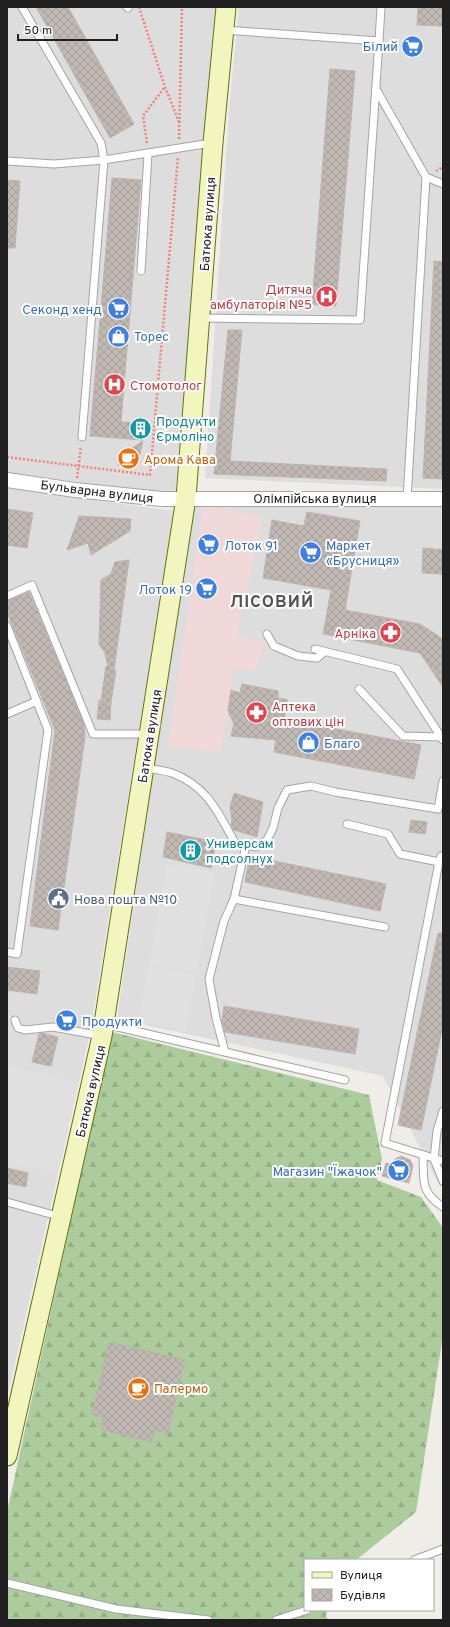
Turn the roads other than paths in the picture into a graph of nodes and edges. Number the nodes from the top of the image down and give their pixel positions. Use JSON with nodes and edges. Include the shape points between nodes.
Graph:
{"nodes":[{"id":1,"x":22,"y":7,"type":"edge"},
{"id":2,"x":226,"y":7,"type":"edge"},
{"id":3,"x":381,"y":7,"type":"edge"},
{"id":4,"x":224,"y":30,"type":"junction"},
{"id":5,"x":379,"y":41,"type":"junction"},
{"id":6,"x":376,"y":89,"type":"junction"},
{"id":7,"x":213,"y":143,"type":"junction"},
{"id":8,"x":148,"y":154,"type":"junction"},
{"id":9,"x":104,"y":160,"type":"junction"},
{"id":10,"x":7,"y":161,"type":"edge"},
{"id":11,"x":426,"y":177,"type":"junction"},
{"id":12,"x":443,"y":184,"type":"edge"},
{"id":13,"x":141,"y":272,"type":"dead end"},
{"id":14,"x":200,"y":318,"type":"junction"},
{"id":15,"x":82,"y":437,"type":"road end"},
{"id":16,"x":7,"y":480,"type":"edge"},
{"id":17,"x":186,"y":498,"type":"junction"},
{"id":18,"x":407,"y":499,"type":"junction"},
{"id":19,"x":443,"y":499,"type":"edge"},
{"id":20,"x":7,"y":595,"type":"edge"},
{"id":21,"x":7,"y":626,"type":"edge"},
{"id":22,"x":267,"y":634,"type":"dead end"},
{"id":23,"x":314,"y":649,"type":"dead end"},
{"id":24,"x":324,"y":652,"type":"junction"},
{"id":25,"x":359,"y":689,"type":"dead end"},
{"id":26,"x":37,"y":701,"type":"junction"},
{"id":27,"x":7,"y":714,"type":"edge"},
{"id":28,"x":150,"y":734,"type":"junction"},
{"id":29,"x":442,"y":739,"type":"edge"},
{"id":30,"x":144,"y":768,"type":"junction"},
{"id":31,"x":443,"y":780,"type":"edge"},
{"id":32,"x":347,"y":824,"type":"dead end"},
{"id":33,"x":246,"y":845,"type":"junction"},
{"id":34,"x":441,"y":859,"type":"edge"},
{"id":35,"x":234,"y":899,"type":"junction"},
{"id":36,"x":385,"y":926,"type":"dead end"},
{"id":37,"x":7,"y":952,"type":"edge"},
{"id":38,"x":15,"y":1020,"type":"dead end"},
{"id":39,"x":103,"y":1030,"type":"junction"},
{"id":40,"x":225,"y":1052,"type":"junction"},
{"id":41,"x":345,"y":1080,"type":"dead end"},
{"id":42,"x":443,"y":1110,"type":"edge"},
{"id":43,"x":423,"y":1155,"type":"junction"},
{"id":44,"x":434,"y":1159,"type":"junction"},
{"id":45,"x":443,"y":1161,"type":"edge"},
{"id":46,"x":443,"y":1181,"type":"edge"},
{"id":47,"x":7,"y":1202,"type":"edge"},
{"id":48,"x":443,"y":1207,"type":"edge"},
{"id":49,"x":61,"y":1217,"type":"junction"},
{"id":50,"x":7,"y":1456,"type":"edge"},
{"id":51,"x":443,"y":1549,"type":"edge"},
{"id":52,"x":417,"y":1559,"type":"edge"},
{"id":53,"x":7,"y":1583,"type":"edge"},
{"id":54,"x":304,"y":1611,"type":"edge"},
{"id":55,"x":208,"y":1620,"type":"edge"},
{"id":56,"x":276,"y":1620,"type":"edge"}],
"edges":[{"from":1,"to":9,"type":"lane","via":[[101,143]]},
{"from":2,"to":4,"type":"street","name":"Батюка вулиця"},
{"from":3,"to":5,"type":"lane"},
{"from":4,"to":5,"type":"lane"},
{"from":4,"to":7,"type":"street","name":"Батюка вулиця"},
{"from":5,"to":6,"type":"lane"},
{"from":6,"to":11,"type":"lane"},
{"from":6,"to":14,"type":"lane","via":[[360,320]]},
{"from":7,"to":8,"type":"lane"},
{"from":7,"to":14,"type":"street","name":"Батюка вулиця"},
{"from":8,"to":9,"type":"lane"},
{"from":8,"to":13,"type":"lane"},
{"from":9,"to":10,"type":"lane","via":[[54,164]]},
{"from":9,"to":15,"type":"lane"},
{"from":11,"to":12,"type":"lane"},
{"from":11,"to":18,"type":"lane"},
{"from":14,"to":17,"type":"street","name":"Батюка вулиця"},
{"from":16,"to":17,"type":"street","name":"Бульварна вулиця","via":[[162,499]]},
{"from":17,"to":18,"type":"street","name":"Олімпійська вулиця"},
{"from":17,"to":28,"type":"street","name":"Батюка вулиця"},
{"from":18,"to":19,"type":"street","name":"Олімпійська вулиця"},
{"from":20,"to":28,"type":"lane","via":[[32,585],[93,734]]},
{"from":21,"to":26,"type":"lane"},
{"from":22,"to":24,"type":"lane","via":[[274,646],[298,656],[317,658]]},
{"from":23,"to":24,"type":"lane"},
{"from":24,"to":29,"type":"lane","via":[[397,669]]},
{"from":25,"to":29,"type":"lane","via":[[403,736]]},
{"from":26,"to":27,"type":"lane"},
{"from":26,"to":37,"type":"lane","via":[[48,730],[17,954]]},
{"from":28,"to":30,"type":"street","name":"Батюка вулиця"},
{"from":30,"to":33,"type":"lane","via":[[172,773],[197,787],[214,805],[235,843]]},
{"from":30,"to":39,"type":"street","name":"Батюка вулиця"},
{"from":31,"to":33,"type":"lane","via":[[438,810],[312,786],[287,790],[267,840],[256,847]]},
{"from":32,"to":34,"type":"lane","via":[[388,834],[400,854]]},
{"from":33,"to":35,"type":"lane"},
{"from":34,"to":43,"type":"lane","via":[[385,1143]]},
{"from":35,"to":36,"type":"lane"},
{"from":35,"to":40,"type":"lane","via":[[224,920],[209,979]]},
{"from":38,"to":39,"type":"lane","via":[[18,1028],[25,1030],[53,1027]]},
{"from":39,"to":40,"type":"lane"},
{"from":39,"to":49,"type":"street","name":"Батюка вулиця"},
{"from":40,"to":41,"type":"lane"},
{"from":42,"to":44,"type":"lane","via":[[437,1131]]},
{"from":43,"to":44,"type":"lane"},
{"from":43,"to":48,"type":"lane","via":[[428,1195]]},
{"from":44,"to":45,"type":"lane"},
{"from":44,"to":46,"type":"lane"},
{"from":47,"to":49,"type":"lane"},
{"from":49,"to":50,"type":"street","name":"Батюка вулиця"},
{"from":51,"to":52,"type":"lane"},
{"from":53,"to":55,"type":"lane","via":[[116,1609]]},
{"from":54,"to":56,"type":"lane"}]}
